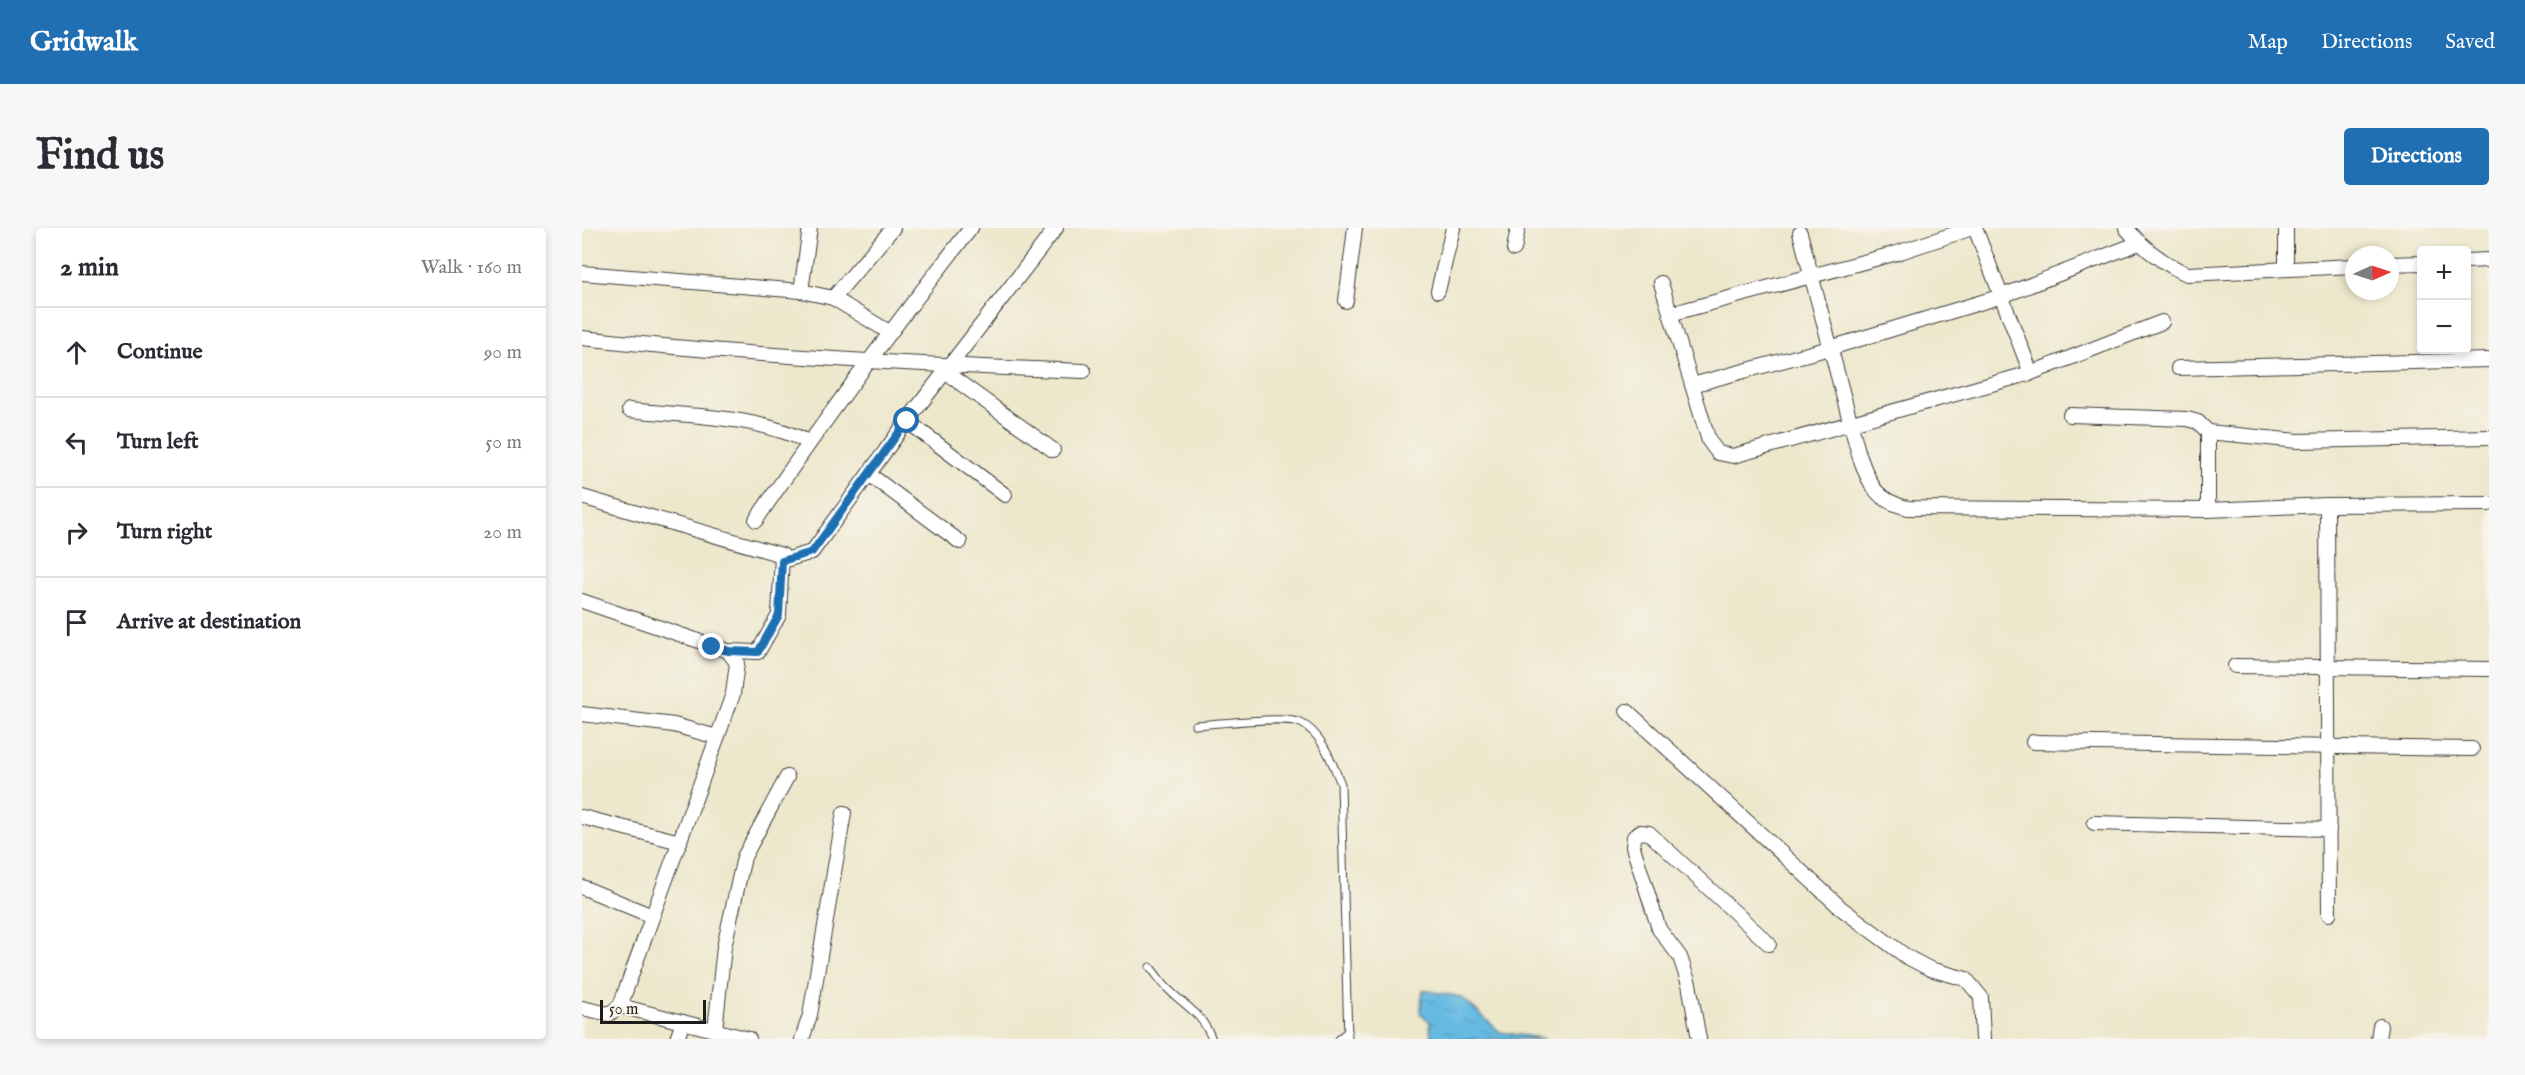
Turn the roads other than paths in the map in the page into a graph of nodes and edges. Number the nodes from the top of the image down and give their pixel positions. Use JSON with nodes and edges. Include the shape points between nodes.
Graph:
{"nodes":[{"id":1,"x":810,"y":228,"type":"edge"},
{"id":2,"x":893,"y":228,"type":"edge"},
{"id":3,"x":971,"y":228,"type":"edge"},
{"id":4,"x":1056,"y":228,"type":"edge"},
{"id":5,"x":1354,"y":228,"type":"edge"},
{"id":6,"x":1453,"y":228,"type":"edge"},
{"id":7,"x":1518,"y":228,"type":"edge"},
{"id":8,"x":1973,"y":228,"type":"edge"},
{"id":9,"x":2126,"y":228,"type":"edge"},
{"id":10,"x":2286,"y":228,"type":"edge"},
{"id":11,"x":1800,"y":233,"type":"dead end"},
{"id":12,"x":2139,"y":243,"type":"junction"},
{"id":13,"x":1514,"y":249,"type":"dead end"},
{"id":14,"x":2489,"y":260,"type":"edge"},
{"id":15,"x":2471,"y":261,"type":"edge"},
{"id":16,"x":2417,"y":263,"type":"edge"},
{"id":17,"x":2399,"y":264,"type":"edge"},
{"id":18,"x":2345,"y":266,"type":"edge"},
{"id":19,"x":2286,"y":269,"type":"junction"},
{"id":20,"x":582,"y":273,"type":"edge"},
{"id":21,"x":1812,"y":276,"type":"junction"},
{"id":22,"x":1661,"y":283,"type":"dead end"},
{"id":23,"x":801,"y":291,"type":"junction"},
{"id":24,"x":1438,"y":291,"type":"dead end"},
{"id":25,"x":2001,"y":296,"type":"junction"},
{"id":26,"x":833,"y":298,"type":"junction"},
{"id":27,"x":1346,"y":301,"type":"dead end"},
{"id":28,"x":1670,"y":314,"type":"junction"},
{"id":29,"x":2162,"y":322,"type":"dead end"},
{"id":30,"x":889,"y":332,"type":"junction"},
{"id":31,"x":582,"y":338,"type":"edge"},
{"id":32,"x":1830,"y":348,"type":"junction"},
{"id":33,"x":2489,"y":360,"type":"edge"},
{"id":34,"x":868,"y":363,"type":"junction"},
{"id":35,"x":2178,"y":368,"type":"dead end"},
{"id":36,"x":948,"y":369,"type":"junction"},
{"id":37,"x":1084,"y":371,"type":"dead end"},
{"id":38,"x":2031,"y":372,"type":"junction"},
{"id":39,"x":1692,"y":385,"type":"junction"},
{"id":40,"x":629,"y":410,"type":"dead end"},
{"id":41,"x":2070,"y":416,"type":"dead end"},
{"id":42,"x":907,"y":421,"type":"junction"},
{"id":43,"x":1850,"y":422,"type":"junction"},
{"id":44,"x":2208,"y":432,"type":"junction"},
{"id":45,"x":2489,"y":437,"type":"edge"},
{"id":46,"x":809,"y":442,"type":"junction"},
{"id":47,"x":1053,"y":450,"type":"dead end"},
{"id":48,"x":870,"y":475,"type":"junction"},
{"id":49,"x":1005,"y":495,"type":"dead end"},
{"id":50,"x":582,"y":497,"type":"edge"},
{"id":51,"x":2489,"y":504,"type":"edge"},
{"id":52,"x":2327,"y":505,"type":"junction"},
{"id":53,"x":2208,"y":510,"type":"junction"},
{"id":54,"x":756,"y":520,"type":"dead end"},
{"id":55,"x":960,"y":542,"type":"dead end"},
{"id":56,"x":782,"y":561,"type":"junction"},
{"id":57,"x":582,"y":601,"type":"edge"},
{"id":58,"x":729,"y":651,"type":"junction"},
{"id":59,"x":2235,"y":666,"type":"dead end"},
{"id":60,"x":2328,"y":667,"type":"junction"},
{"id":61,"x":2489,"y":669,"type":"edge"},
{"id":62,"x":1627,"y":711,"type":"dead end"},
{"id":63,"x":582,"y":714,"type":"edge"},
{"id":64,"x":1195,"y":725,"type":"dead end"},
{"id":65,"x":717,"y":737,"type":"junction"},
{"id":66,"x":2033,"y":742,"type":"dead end"},
{"id":67,"x":2328,"y":747,"type":"junction"},
{"id":68,"x":2472,"y":749,"type":"dead end"},
{"id":69,"x":787,"y":777,"type":"dead end"},
{"id":70,"x":844,"y":813,"type":"dead end"},
{"id":71,"x":582,"y":817,"type":"edge"},
{"id":72,"x":2094,"y":823,"type":"dead end"},
{"id":73,"x":2329,"y":829,"type":"junction"},
{"id":74,"x":680,"y":842,"type":"junction"},
{"id":75,"x":582,"y":887,"type":"edge"},
{"id":76,"x":2329,"y":914,"type":"dead end"},
{"id":77,"x":652,"y":916,"type":"junction"},
{"id":78,"x":1769,"y":944,"type":"dead end"},
{"id":79,"x":1150,"y":967,"type":"dead end"},
{"id":80,"x":620,"y":1006,"type":"junction"},
{"id":81,"x":582,"y":1008,"type":"edge"},
{"id":82,"x":683,"y":1022,"type":"junction"},
{"id":83,"x":715,"y":1030,"type":"junction"},
{"id":84,"x":1348,"y":1035,"type":"edge"},
{"id":85,"x":677,"y":1039,"type":"edge"},
{"id":86,"x":749,"y":1039,"type":"edge"},
{"id":87,"x":802,"y":1039,"type":"edge"},
{"id":88,"x":1212,"y":1039,"type":"edge"},
{"id":89,"x":1339,"y":1039,"type":"edge"},
{"id":90,"x":1699,"y":1039,"type":"edge"},
{"id":91,"x":1705,"y":1039,"type":"edge"},
{"id":92,"x":1983,"y":1039,"type":"edge"}],
"edges":[{"from":1,"to":23,"type":"street"},
{"from":2,"to":26,"type":"street"},
{"from":3,"to":30,"type":"street"},
{"from":4,"to":36,"type":"street"},
{"from":5,"to":27,"type":"street"},
{"from":6,"to":24,"type":"street"},
{"from":7,"to":13,"type":"street"},
{"from":8,"to":21,"type":"street"},
{"from":8,"to":25,"type":"street"},
{"from":9,"to":12,"type":"street"},
{"from":10,"to":19,"type":"street"},
{"from":11,"to":21,"type":"street"},
{"from":12,"to":19,"type":"street","via":[[2169,266],[2187,274]]},
{"from":12,"to":25,"type":"street"},
{"from":14,"to":15,"type":"street"},
{"from":16,"to":17,"type":"street"},
{"from":18,"to":19,"type":"street"},
{"from":20,"to":23,"type":"street"},
{"from":21,"to":28,"type":"street"},
{"from":21,"to":32,"type":"street"},
{"from":22,"to":28,"type":"street"},
{"from":23,"to":26,"type":"street"},
{"from":25,"to":32,"type":"street"},
{"from":25,"to":38,"type":"street"},
{"from":26,"to":30,"type":"street"},
{"from":28,"to":39,"type":"street"},
{"from":29,"to":38,"type":"street"},
{"from":30,"to":34,"type":"street"},
{"from":31,"to":34,"type":"street"},
{"from":32,"to":39,"type":"street"},
{"from":32,"to":43,"type":"street"},
{"from":33,"to":35,"type":"street"},
{"from":34,"to":36,"type":"street"},
{"from":34,"to":46,"type":"street"},
{"from":36,"to":37,"type":"street"},
{"from":36,"to":42,"type":"street"},
{"from":36,"to":47,"type":"street"},
{"from":38,"to":43,"type":"street"},
{"from":39,"to":43,"type":"street","via":[[1709,441],[1718,453],[1733,456]]},
{"from":40,"to":46,"type":"street","via":[[764,425],[786,430]]},
{"from":41,"to":44,"type":"street","via":[[2187,418]]},
{"from":42,"to":48,"type":"street"},
{"from":42,"to":49,"type":"street"},
{"from":43,"to":53,"type":"street","via":[[1870,484],[1888,503],[1898,506]]},
{"from":44,"to":45,"type":"street","via":[[2298,441]]},
{"from":44,"to":53,"type":"street"},
{"from":46,"to":54,"type":"street"},
{"from":48,"to":55,"type":"street"},
{"from":48,"to":56,"type":"street","via":[[812,552]]},
{"from":50,"to":56,"type":"street","via":[[782,555]]},
{"from":51,"to":52,"type":"street"},
{"from":52,"to":53,"type":"street"},
{"from":52,"to":60,"type":"street"},
{"from":56,"to":58,"type":"street","via":[[779,615],[758,652]]},
{"from":57,"to":58,"type":"street"},
{"from":58,"to":65,"type":"street","via":[[737,663],[736,676]]},
{"from":59,"to":60,"type":"street"},
{"from":60,"to":61,"type":"street"},
{"from":60,"to":67,"type":"street"},
{"from":62,"to":92,"type":"street","via":[[1842,909],[1907,957],[1940,973],[1966,979],[1981,997]]},
{"from":63,"to":65,"type":"street","via":[[674,725]]},
{"from":64,"to":84,"type":"lane","via":[[1293,720],[1311,730],[1325,747],[1341,784]]},
{"from":65,"to":74,"type":"street"},
{"from":66,"to":67,"type":"street"},
{"from":67,"to":68,"type":"street"},
{"from":67,"to":73,"type":"street"},
{"from":69,"to":83,"type":"street","via":[[744,857],[723,947]]},
{"from":70,"to":87,"type":"street","via":[[810,1015]]},
{"from":71,"to":74,"type":"street"},
{"from":72,"to":73,"type":"street"},
{"from":73,"to":76,"type":"street"},
{"from":74,"to":77,"type":"street"},
{"from":75,"to":77,"type":"street"},
{"from":77,"to":80,"type":"street"},
{"from":78,"to":90,"type":"street","via":[[1649,833],[1640,832],[1634,837],[1633,847],[1651,910],[1659,929],[1680,957],[1689,984]]},
{"from":79,"to":88,"type":"lane","via":[[1169,990],[1193,1009]]},
{"from":80,"to":81,"type":"street","via":[[609,1014]]},
{"from":80,"to":82,"type":"street"},
{"from":82,"to":83,"type":"street"},
{"from":82,"to":85,"type":"street"},
{"from":83,"to":86,"type":"street"},
{"from":84,"to":89,"type":"lane"},
{"from":90,"to":91,"type":"street"}]}
